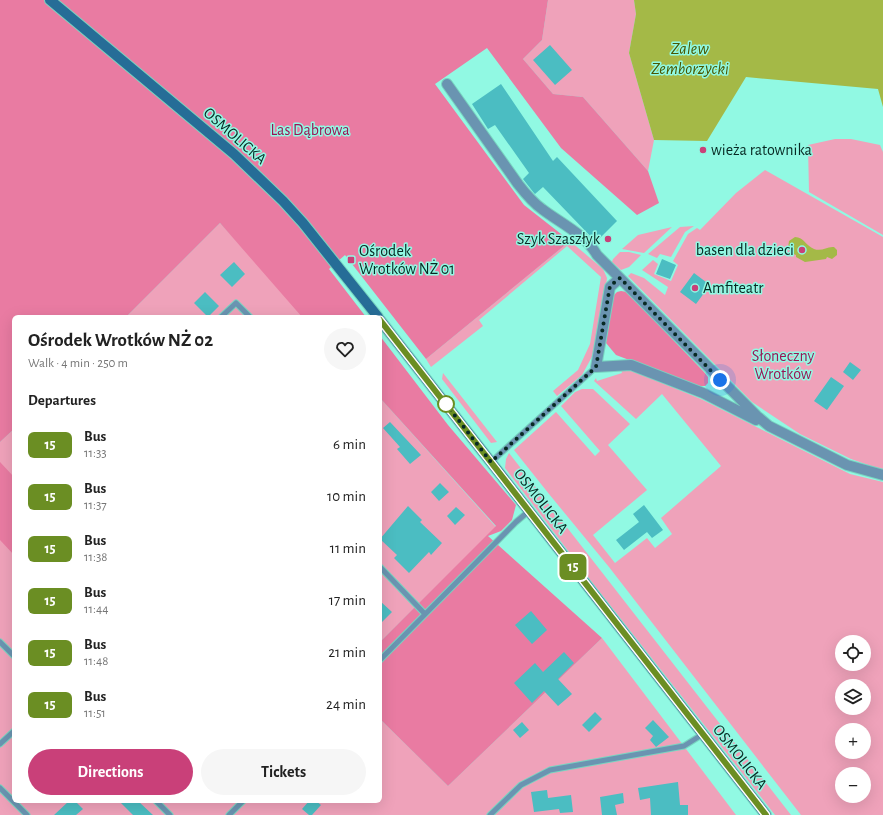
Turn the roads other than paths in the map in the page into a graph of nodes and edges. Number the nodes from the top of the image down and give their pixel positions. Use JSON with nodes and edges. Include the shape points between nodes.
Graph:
{"nodes":[{"id":1,"x":50,"y":0,"type":"edge"},
{"id":2,"x":447,"y":84,"type":"dead end"},
{"id":3,"x":620,"y":278,"type":"junction"},
{"id":4,"x":223,"y":315,"type":"edge"},
{"id":5,"x":248,"y":315,"type":"edge"},
{"id":6,"x":376,"y":315,"type":"edge"},
{"id":7,"x":382,"y":323,"type":"edge"},
{"id":8,"x":596,"y":367,"type":"junction"},
{"id":9,"x":769,"y":426,"type":"junction"},
{"id":10,"x":491,"y":462,"type":"junction"},
{"id":11,"x":883,"y":475,"type":"edge"},
{"id":12,"x":529,"y":511,"type":"junction"},
{"id":13,"x":382,"y":569,"type":"edge"},
{"id":14,"x":425,"y":614,"type":"junction"},
{"id":15,"x":0,"y":642,"type":"edge"},
{"id":16,"x":12,"y":654,"type":"edge"},
{"id":17,"x":382,"y":658,"type":"edge"},
{"id":18,"x":12,"y":733,"type":"edge"},
{"id":19,"x":703,"y":734,"type":"junction"},
{"id":20,"x":0,"y":744,"type":"edge"},
{"id":21,"x":0,"y":788,"type":"edge"},
{"id":22,"x":12,"y":800,"type":"edge"},
{"id":23,"x":15,"y":803,"type":"edge"},
{"id":24,"x":158,"y":803,"type":"edge"},
{"id":25,"x":240,"y":803,"type":"edge"},
{"id":26,"x":27,"y":815,"type":"edge"},
{"id":27,"x":170,"y":815,"type":"edge"},
{"id":28,"x":229,"y":815,"type":"edge"},
{"id":29,"x":490,"y":815,"type":"edge"},
{"id":30,"x":766,"y":815,"type":"edge"}],
"edges":[{"from":1,"to":6,"type":"street","name":"OSMOLICKA","via":[[262,180],[303,223]]},
{"from":2,"to":3,"type":"street","via":[[529,198],[584,240]]},
{"from":3,"to":8,"type":"street","via":[[610,286]]},
{"from":3,"to":9,"type":"street"},
{"from":4,"to":5,"type":"lane","via":[[236,303]]},
{"from":7,"to":10,"type":"street","name":"OSMOLICKA"},
{"from":8,"to":9,"type":"street","via":[[631,365],[703,392]]},
{"from":8,"to":10,"type":"lane"},
{"from":9,"to":11,"type":"street","via":[[846,465]]},
{"from":10,"to":12,"type":"street","name":"OSMOLICKA"},
{"from":12,"to":14,"type":"lane"},
{"from":12,"to":19,"type":"street","name":"OSMOLICKA"},
{"from":13,"to":14,"type":"lane"},
{"from":14,"to":17,"type":"lane"},
{"from":15,"to":16,"type":"lane"},
{"from":18,"to":20,"type":"lane"},
{"from":19,"to":29,"type":"lane","via":[[684,746],[550,770],[521,785]]},
{"from":19,"to":30,"type":"street","name":"OSMOLICKA"},
{"from":21,"to":22,"type":"lane"},
{"from":23,"to":26,"type":"lane"},
{"from":24,"to":27,"type":"lane"},
{"from":25,"to":28,"type":"lane"}]}
